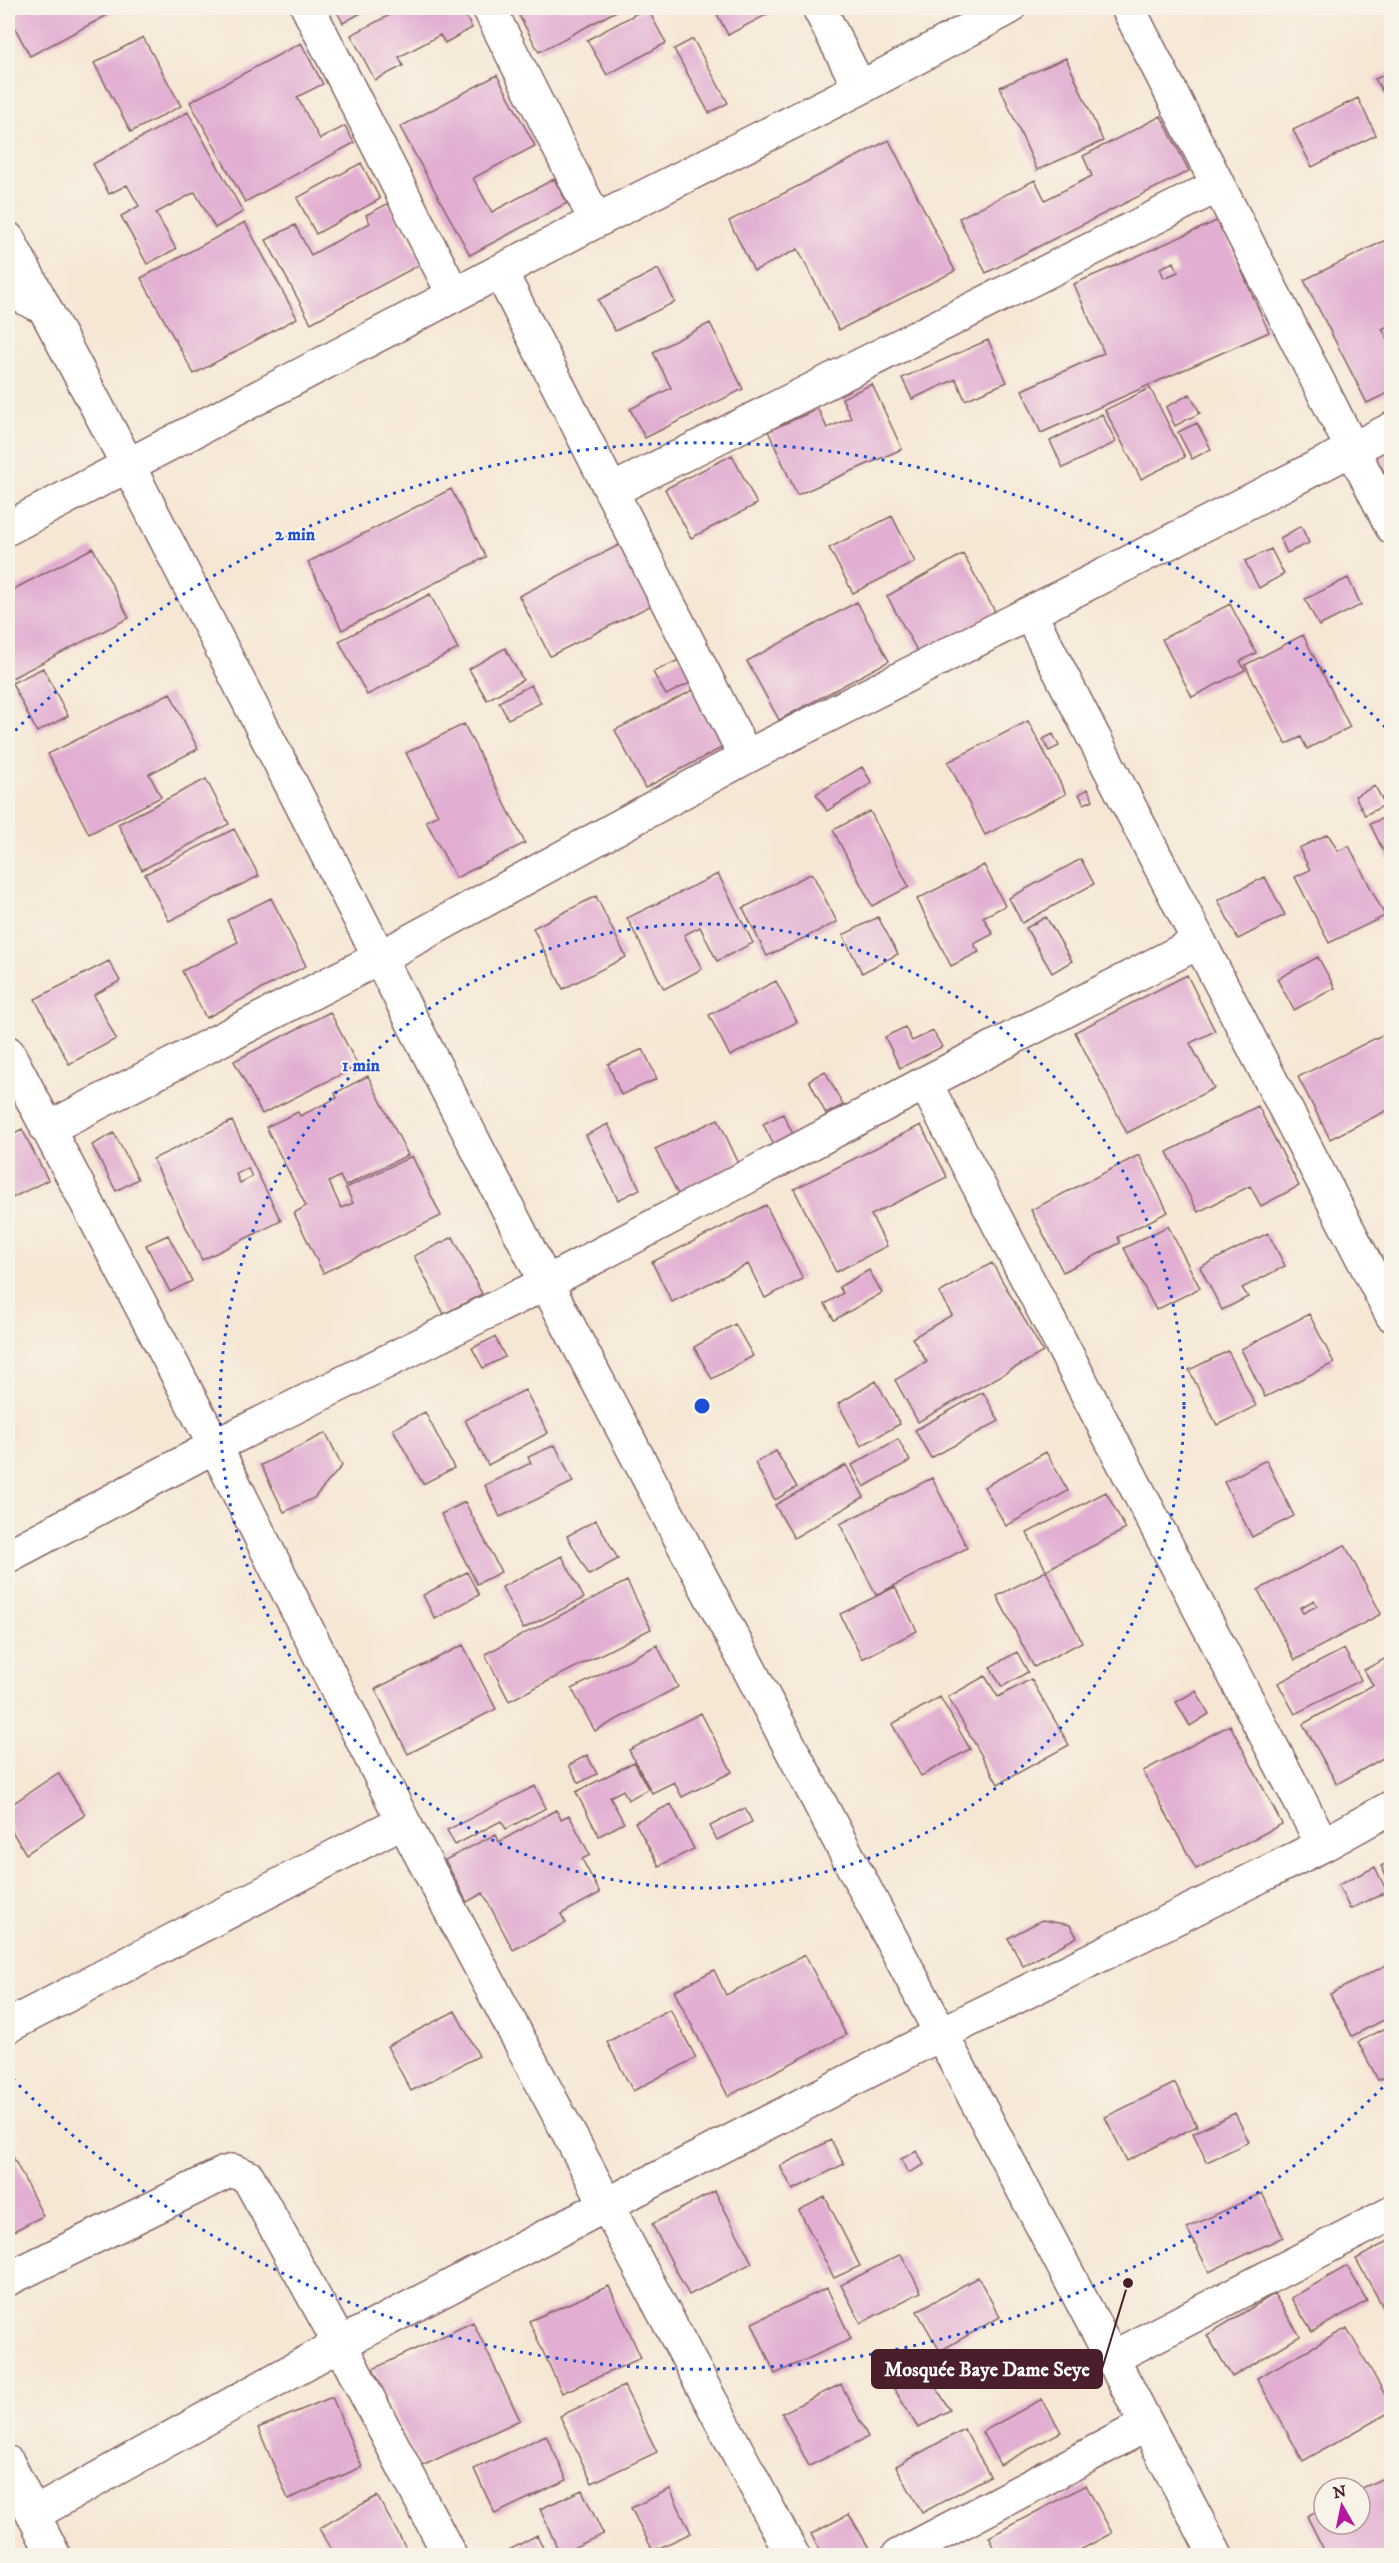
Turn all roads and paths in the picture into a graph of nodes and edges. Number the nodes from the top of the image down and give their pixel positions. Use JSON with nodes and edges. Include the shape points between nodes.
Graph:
{"nodes":[{"id":1,"x":308,"y":8,"type":"edge"},
{"id":2,"x":489,"y":8,"type":"edge"},
{"id":3,"x":819,"y":8,"type":"edge"},
{"id":4,"x":1010,"y":8,"type":"edge"},
{"id":5,"x":1128,"y":8,"type":"edge"},
{"id":6,"x":860,"y":88,"type":"junction"},
{"id":7,"x":1219,"y":185,"type":"junction"},
{"id":8,"x":596,"y":220,"type":"junction"},
{"id":9,"x":8,"y":239,"type":"edge"},
{"id":10,"x":500,"y":271,"type":"junction"},
{"id":11,"x":8,"y":289,"type":"edge"},
{"id":12,"x":454,"y":295,"type":"junction"},
{"id":13,"x":42,"y":307,"type":"junction"},
{"id":14,"x":1392,"y":429,"type":"edge"},
{"id":15,"x":1352,"y":450,"type":"junction"},
{"id":16,"x":128,"y":465,"type":"junction"},
{"id":17,"x":611,"y":491,"type":"junction"},
{"id":18,"x":1392,"y":527,"type":"edge"},
{"id":19,"x":8,"y":528,"type":"edge"},
{"id":20,"x":1030,"y":614,"type":"junction"},
{"id":21,"x":746,"y":757,"type":"junction"},
{"id":22,"x":1199,"y":942,"type":"junction"},
{"id":23,"x":381,"y":957,"type":"junction"},
{"id":24,"x":8,"y":1053,"type":"edge"},
{"id":25,"x":925,"y":1083,"type":"junction"},
{"id":26,"x":47,"y":1129,"type":"junction"},
{"id":27,"x":546,"y":1283,"type":"junction"},
{"id":28,"x":1392,"y":1315,"type":"edge"},
{"id":29,"x":215,"y":1446,"type":"junction"},
{"id":30,"x":8,"y":1556,"type":"edge"},
{"id":31,"x":1392,"y":1808,"type":"edge"},
{"id":32,"x":403,"y":1821,"type":"junction"},
{"id":33,"x":1323,"y":1845,"type":"junction"},
{"id":34,"x":8,"y":2026,"type":"edge"},
{"id":35,"x":941,"y":2034,"type":"junction"},
{"id":36,"x":608,"y":2204,"type":"junction"},
{"id":37,"x":1392,"y":2213,"type":"edge"},
{"id":38,"x":8,"y":2279,"type":"edge"},
{"id":39,"x":340,"y":2344,"type":"junction"},
{"id":40,"x":1112,"y":2358,"type":"junction"},
{"id":41,"x":1146,"y":2425,"type":"junction"},
{"id":42,"x":8,"y":2463,"type":"edge"},
{"id":43,"x":34,"y":2514,"type":"junction"},
{"id":44,"x":54,"y":2556,"type":"edge"},
{"id":45,"x":450,"y":2556,"type":"edge"},
{"id":46,"x":793,"y":2556,"type":"edge"},
{"id":47,"x":898,"y":2556,"type":"edge"},
{"id":48,"x":1216,"y":2556,"type":"edge"}],
"edges":[{"from":1,"to":12,"type":"street"},
{"from":2,"to":8,"type":"street"},
{"from":3,"to":6,"type":"street"},
{"from":4,"to":6,"type":"street"},
{"from":5,"to":7,"type":"street"},
{"from":6,"to":8,"type":"street"},
{"from":7,"to":15,"type":"street"},
{"from":7,"to":17,"type":"street"},
{"from":8,"to":10,"type":"street"},
{"from":9,"to":13,"type":"street"},
{"from":10,"to":12,"type":"street"},
{"from":10,"to":17,"type":"street"},
{"from":11,"to":13,"type":"street"},
{"from":12,"to":16,"type":"street"},
{"from":13,"to":16,"type":"street"},
{"from":14,"to":15,"type":"street"},
{"from":15,"to":18,"type":"street"},
{"from":15,"to":20,"type":"street"},
{"from":16,"to":19,"type":"street"},
{"from":16,"to":23,"type":"street"},
{"from":17,"to":21,"type":"street"},
{"from":20,"to":21,"type":"street"},
{"from":20,"to":22,"type":"street"},
{"from":21,"to":23,"type":"street"},
{"from":22,"to":25,"type":"street"},
{"from":22,"to":28,"type":"street"},
{"from":23,"to":26,"type":"street"},
{"from":23,"to":27,"type":"street"},
{"from":24,"to":26,"type":"street"},
{"from":25,"to":27,"type":"street"},
{"from":25,"to":33,"type":"street"},
{"from":26,"to":29,"type":"street"},
{"from":27,"to":29,"type":"street"},
{"from":27,"to":35,"type":"street"},
{"from":29,"to":30,"type":"street"},
{"from":29,"to":32,"type":"street"},
{"from":31,"to":33,"type":"street"},
{"from":32,"to":34,"type":"street"},
{"from":32,"to":36,"type":"street"},
{"from":33,"to":35,"type":"street"},
{"from":35,"to":36,"type":"street"},
{"from":35,"to":40,"type":"street"},
{"from":36,"to":39,"type":"street"},
{"from":36,"to":46,"type":"street"},
{"from":37,"to":40,"type":"street"},
{"from":38,"to":39,"type":"street","via":[[233,2171],[248,2177]]},
{"from":39,"to":43,"type":"street"},
{"from":39,"to":45,"type":"street"},
{"from":40,"to":41,"type":"street"},
{"from":41,"to":47,"type":"street"},
{"from":41,"to":48,"type":"street"},
{"from":42,"to":43,"type":"street"},
{"from":43,"to":44,"type":"street"}]}
